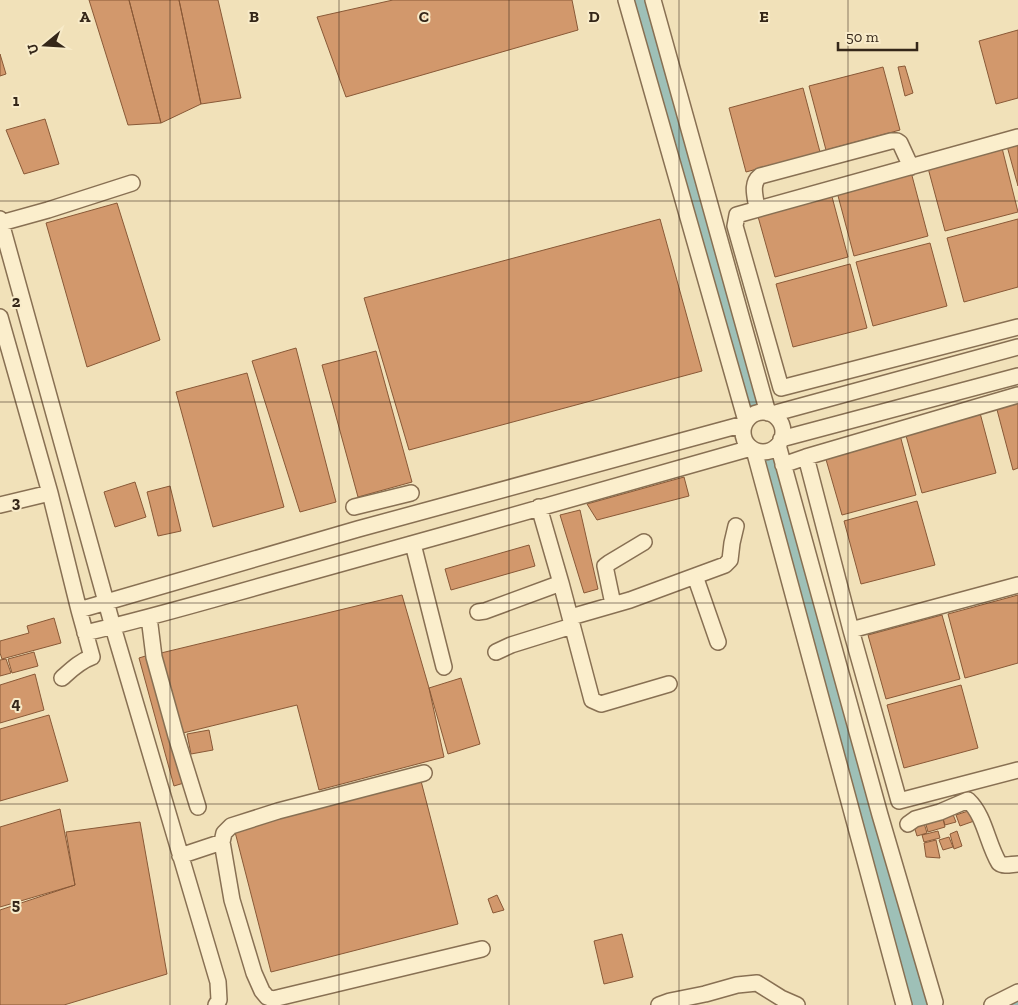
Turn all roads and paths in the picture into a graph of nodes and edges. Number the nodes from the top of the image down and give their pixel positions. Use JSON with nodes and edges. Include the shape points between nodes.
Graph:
{"nodes":[{"id":1,"x":626,"y":0,"type":"edge"},
{"id":2,"x":653,"y":0,"type":"edge"},
{"id":3,"x":1018,"y":137,"type":"edge"},
{"id":4,"x":911,"y":167,"type":"junction"},
{"id":5,"x":132,"y":183,"type":"dead end"},
{"id":6,"x":758,"y":209,"type":"junction"},
{"id":7,"x":0,"y":221,"type":"edge"},
{"id":8,"x":0,"y":318,"type":"edge"},
{"id":9,"x":1018,"y":327,"type":"edge"},
{"id":10,"x":1018,"y":347,"type":"edge"},
{"id":11,"x":1018,"y":376,"type":"edge"},
{"id":12,"x":1018,"y":395,"type":"edge"},
{"id":13,"x":770,"y":414,"type":"junction"},
{"id":14,"x":745,"y":423,"type":"junction"},
{"id":15,"x":779,"y":442,"type":"junction"},
{"id":16,"x":752,"y":449,"type":"junction"},
{"id":17,"x":806,"y":457,"type":"junction"},
{"id":18,"x":783,"y":465,"type":"junction"},
{"id":19,"x":411,"y":492,"type":"dead end"},
{"id":20,"x":50,"y":493,"type":"junction"},
{"id":21,"x":0,"y":505,"type":"edge"},
{"id":22,"x":354,"y":507,"type":"dead end"},
{"id":23,"x":539,"y":507,"type":"junction"},
{"id":24,"x":736,"y":526,"type":"dead end"},
{"id":25,"x":644,"y":542,"type":"dead end"},
{"id":26,"x":413,"y":544,"type":"junction"},
{"id":27,"x":695,"y":576,"type":"junction"},
{"id":28,"x":561,"y":583,"type":"junction"},
{"id":29,"x":1018,"y":585,"type":"edge"},
{"id":30,"x":107,"y":602,"type":"junction"},
{"id":31,"x":613,"y":604,"type":"junction"},
{"id":32,"x":79,"y":610,"type":"junction"},
{"id":33,"x":478,"y":612,"type":"dead end"},
{"id":34,"x":149,"y":617,"type":"junction"},
{"id":35,"x":571,"y":621,"type":"junction"},
{"id":36,"x":113,"y":627,"type":"junction"},
{"id":37,"x":851,"y":630,"type":"junction"},
{"id":38,"x":85,"y":633,"type":"junction"},
{"id":39,"x":718,"y":642,"type":"dead end"},
{"id":40,"x":496,"y":652,"type":"dead end"},
{"id":41,"x":444,"y":667,"type":"dead end"},
{"id":42,"x":62,"y":678,"type":"dead end"},
{"id":43,"x":669,"y":684,"type":"dead end"},
{"id":44,"x":1018,"y":770,"type":"edge"},
{"id":45,"x":424,"y":773,"type":"dead end"},
{"id":46,"x":198,"y":807,"type":"dead end"},
{"id":47,"x":908,"y":824,"type":"dead end"},
{"id":48,"x":222,"y":842,"type":"junction"},
{"id":49,"x":180,"y":856,"type":"junction"},
{"id":50,"x":1018,"y":864,"type":"edge"},
{"id":51,"x":482,"y":949,"type":"dead end"},
{"id":52,"x":1018,"y":992,"type":"edge"},
{"id":53,"x":218,"y":1002,"type":"edge"},
{"id":54,"x":934,"y":1002,"type":"dead end"},
{"id":55,"x":658,"y":1005,"type":"edge"},
{"id":56,"x":797,"y":1005,"type":"edge"},
{"id":57,"x":904,"y":1005,"type":"edge"},
{"id":58,"x":992,"y":1005,"type":"edge"}],
"edges":[{"from":1,"to":14,"type":"street"},
{"from":2,"to":13,"type":"street"},
{"from":3,"to":4,"type":"street"},
{"from":4,"to":6,"type":"street"},
{"from":4,"to":6,"type":"street","via":[[900,143],[895,140],[760,176],[754,185]]},
{"from":5,"to":7,"type":"street","via":[[48,210]]},
{"from":6,"to":9,"type":"street","via":[[737,215],[735,226],[781,388]]},
{"from":7,"to":30,"type":"street"},
{"from":8,"to":20,"type":"street"},
{"from":10,"to":13,"type":"street"},
{"from":11,"to":15,"type":"street"},
{"from":12,"to":17,"type":"street"},
{"from":13,"to":14,"type":"street","via":[[758,412]]},
{"from":13,"to":15,"type":"street","via":[[780,423],[782,434]]},
{"from":14,"to":16,"type":"street","via":[[744,440]]},
{"from":14,"to":30,"type":"street"},
{"from":15,"to":16,"type":"street","via":[[764,452]]},
{"from":15,"to":18,"type":"street"},
{"from":16,"to":23,"type":"street"},
{"from":16,"to":57,"type":"street"},
{"from":17,"to":18,"type":"street"},
{"from":17,"to":37,"type":"street"},
{"from":18,"to":54,"type":"street"},
{"from":19,"to":22,"type":"street"},
{"from":20,"to":21,"type":"street"},
{"from":20,"to":32,"type":"street"},
{"from":23,"to":26,"type":"street"},
{"from":23,"to":28,"type":"street"},
{"from":24,"to":27,"type":"street","via":[[730,560]]},
{"from":25,"to":31,"type":"street","via":[[605,566]]},
{"from":26,"to":34,"type":"street"},
{"from":26,"to":41,"type":"street"},
{"from":27,"to":31,"type":"street"},
{"from":27,"to":39,"type":"street"},
{"from":28,"to":33,"type":"street"},
{"from":28,"to":35,"type":"street"},
{"from":29,"to":37,"type":"street"},
{"from":30,"to":32,"type":"street"},
{"from":30,"to":36,"type":"street"},
{"from":31,"to":35,"type":"street"},
{"from":32,"to":38,"type":"street"},
{"from":34,"to":36,"type":"street"},
{"from":34,"to":46,"type":"street","via":[[157,666]]},
{"from":35,"to":40,"type":"street"},
{"from":35,"to":43,"type":"street","via":[[592,700],[601,704]]},
{"from":36,"to":38,"type":"street"},
{"from":36,"to":49,"type":"street"},
{"from":37,"to":44,"type":"street","via":[[899,801]]},
{"from":38,"to":42,"type":"street","via":[[92,657],[80,662]]},
{"from":45,"to":48,"type":"street","via":[[231,826],[224,833]]},
{"from":47,"to":50,"type":"street","via":[[968,800],[981,820],[999,863]]},
{"from":48,"to":49,"type":"street"},
{"from":48,"to":51,"type":"street","via":[[232,900],[254,973],[267,997],[273,999]]},
{"from":49,"to":53,"type":"street","via":[[218,982]]},
{"from":52,"to":58,"type":"street"},
{"from":55,"to":56,"type":"street","via":[[756,983]]}]}
